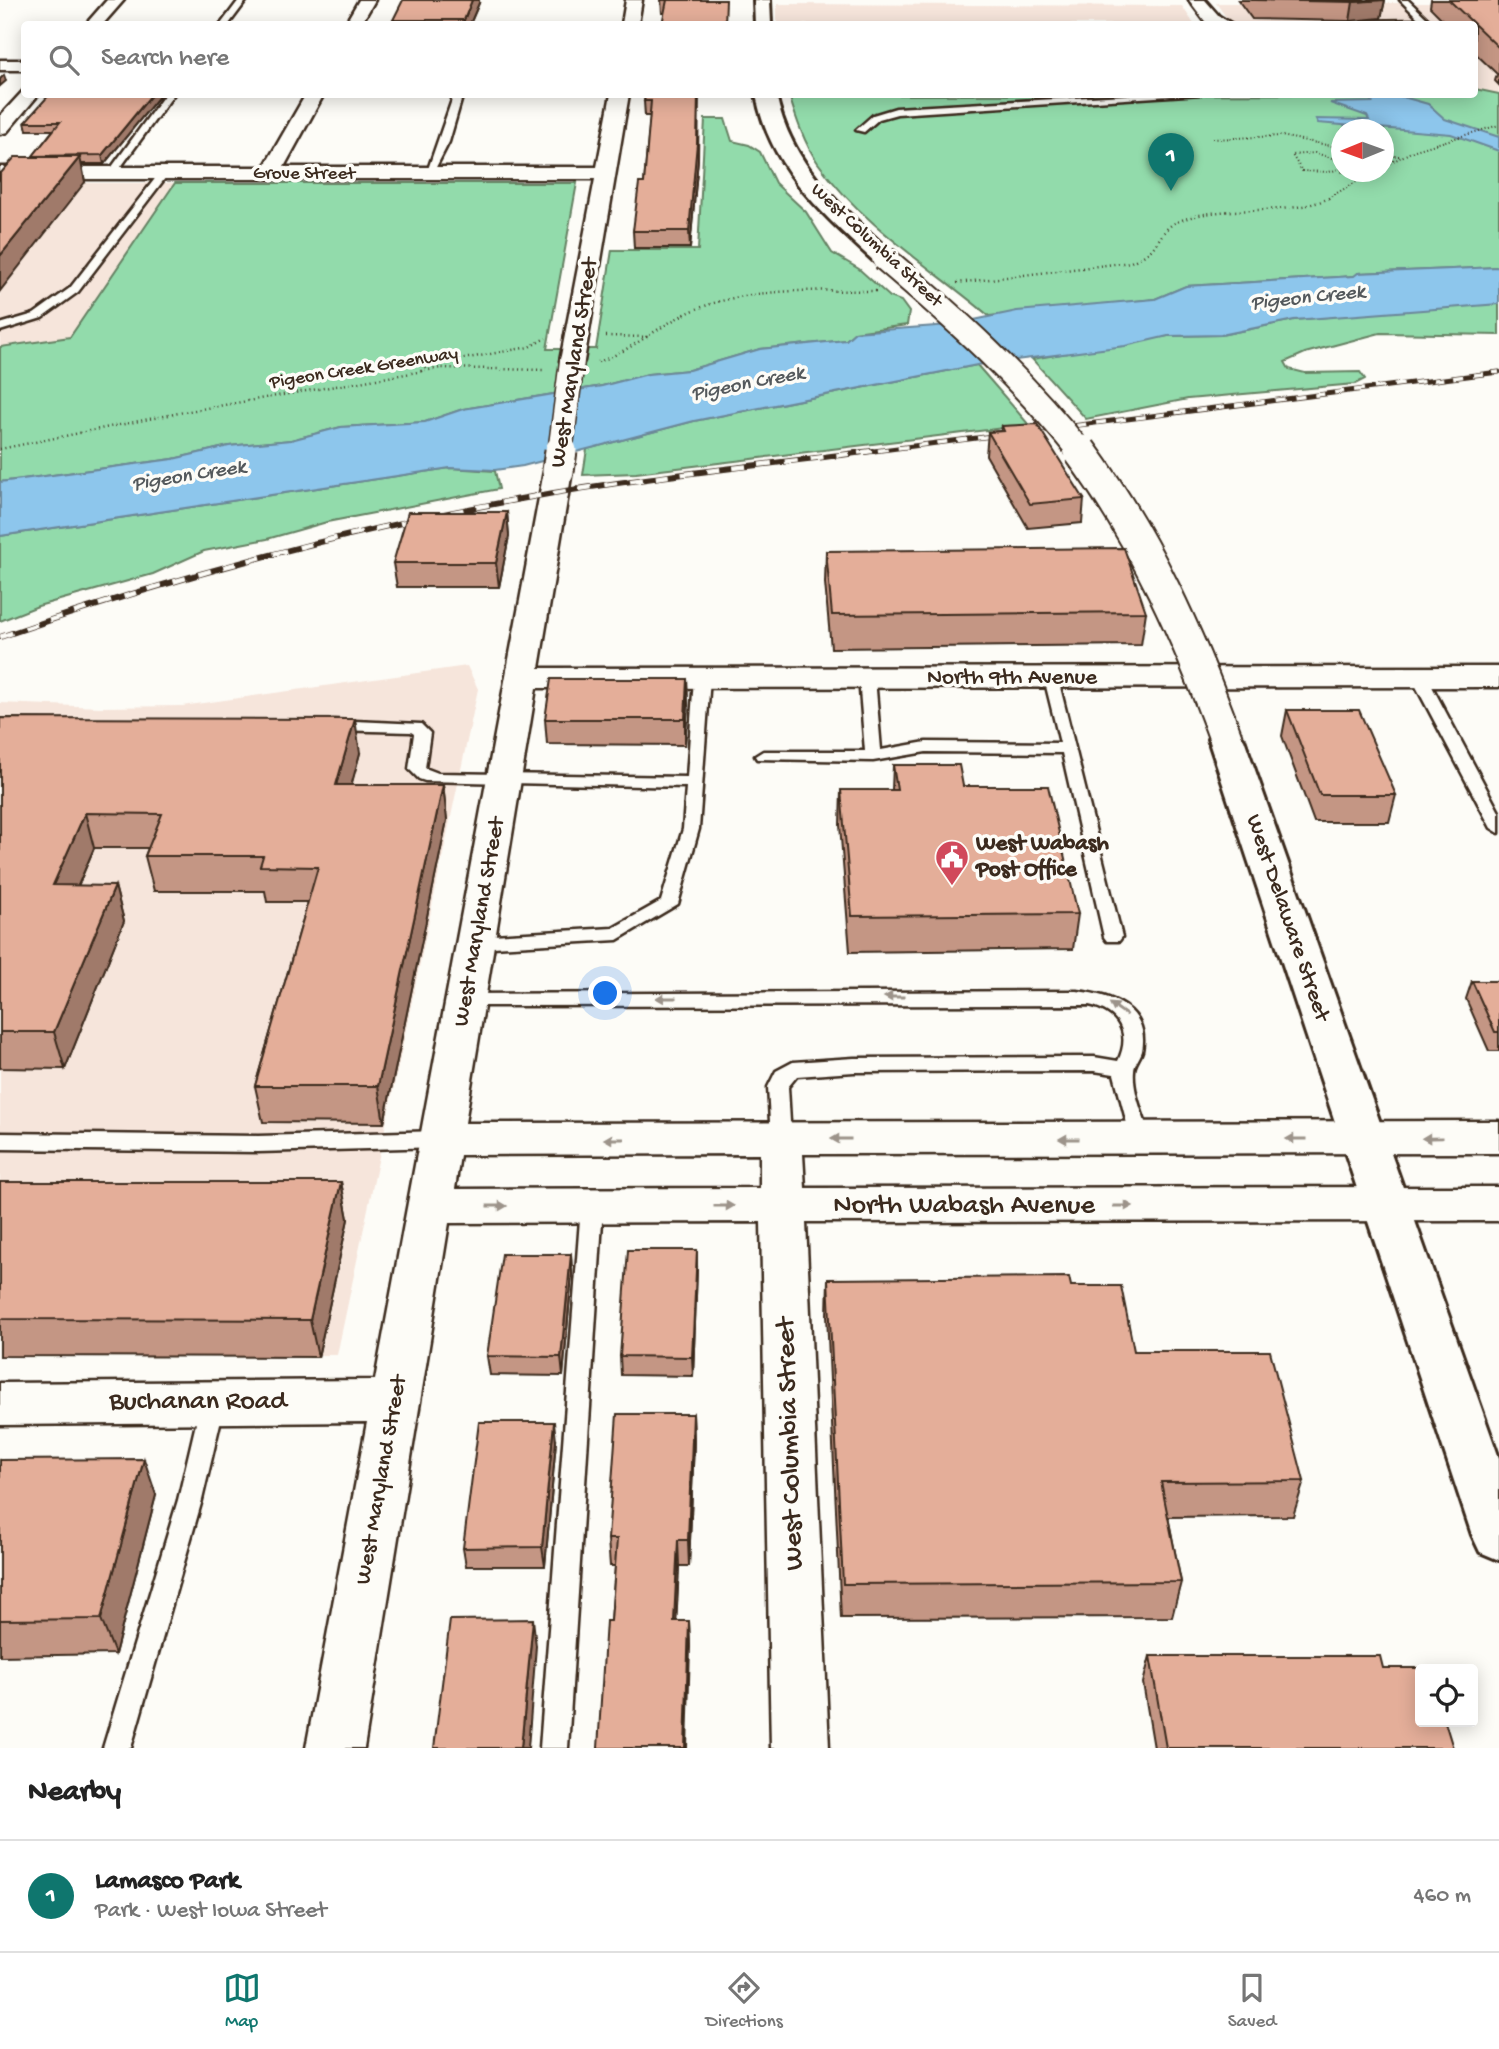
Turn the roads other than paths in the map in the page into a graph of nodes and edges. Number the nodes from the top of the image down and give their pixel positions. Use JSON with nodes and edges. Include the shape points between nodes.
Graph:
{"nodes":[{"id":1,"x":116,"y":0,"type":"edge"},
{"id":2,"x":243,"y":0,"type":"edge"},
{"id":3,"x":367,"y":0,"type":"edge"},
{"id":4,"x":634,"y":0,"type":"edge"},
{"id":5,"x":762,"y":0,"type":"edge"},
{"id":6,"x":1197,"y":0,"type":"edge"},
{"id":7,"x":1404,"y":0,"type":"edge"},
{"id":8,"x":96,"y":21,"type":"edge"},
{"id":9,"x":227,"y":21,"type":"edge"},
{"id":10,"x":355,"y":21,"type":"edge"},
{"id":11,"x":630,"y":21,"type":"edge"},
{"id":12,"x":763,"y":21,"type":"edge"},
{"id":13,"x":1216,"y":21,"type":"edge"},
{"id":14,"x":1426,"y":21,"type":"edge"},
{"id":15,"x":0,"y":65,"type":"edge"},
{"id":16,"x":21,"y":65,"type":"edge"},
{"id":17,"x":26,"y":98,"type":"edge"},
{"id":18,"x":167,"y":98,"type":"edge"},
{"id":19,"x":313,"y":98,"type":"edge"},
{"id":20,"x":457,"y":98,"type":"edge"},
{"id":21,"x":619,"y":98,"type":"edge"},
{"id":22,"x":767,"y":98,"type":"edge"},
{"id":23,"x":1125,"y":98,"type":"edge"},
{"id":24,"x":0,"y":128,"type":"edge"},
{"id":25,"x":861,"y":130,"type":"dead end"},
{"id":26,"x":0,"y":173,"type":"edge"},
{"id":27,"x":112,"y":173,"type":"junction"},
{"id":28,"x":164,"y":173,"type":"junction"},
{"id":29,"x":429,"y":173,"type":"junction"},
{"id":30,"x":608,"y":173,"type":"junction"},
{"id":31,"x":270,"y":174,"type":"junction"},
{"id":32,"x":0,"y":328,"type":"edge"},
{"id":33,"x":988,"y":347,"type":"joint"},
{"id":34,"x":1419,"y":677,"type":"junction"},
{"id":35,"x":1499,"y":677,"type":"edge"},
{"id":36,"x":524,"y":678,"type":"junction"},
{"id":37,"x":702,"y":678,"type":"junction"},
{"id":38,"x":867,"y":678,"type":"junction"},
{"id":39,"x":1052,"y":678,"type":"junction"},
{"id":40,"x":317,"y":724,"type":"edge"},
{"id":41,"x":1069,"y":748,"type":"junction"},
{"id":42,"x":763,"y":756,"type":"dead end"},
{"id":43,"x":873,"y":756,"type":"junction"},
{"id":44,"x":506,"y":780,"type":"junction"},
{"id":45,"x":693,"y":782,"type":"junction"},
{"id":46,"x":1499,"y":828,"type":"edge"},
{"id":47,"x":1113,"y":937,"type":"dead end"},
{"id":48,"x":476,"y":942,"type":"junction"},
{"id":49,"x":466,"y":1000,"type":"junction"},
{"id":50,"x":1124,"y":1069,"type":"junction"},
{"id":51,"x":1499,"y":1137,"type":"edge"},
{"id":52,"x":441,"y":1139,"type":"junction"},
{"id":53,"x":781,"y":1139,"type":"junction"},
{"id":54,"x":1141,"y":1139,"type":"junction"},
{"id":55,"x":1364,"y":1139,"type":"junction"},
{"id":56,"x":0,"y":1141,"type":"edge"},
{"id":57,"x":1499,"y":1204,"type":"edge"},
{"id":58,"x":429,"y":1206,"type":"junction"},
{"id":59,"x":592,"y":1206,"type":"junction"},
{"id":60,"x":783,"y":1206,"type":"junction"},
{"id":61,"x":1387,"y":1206,"type":"junction"},
{"id":62,"x":396,"y":1401,"type":"junction"},
{"id":63,"x":213,"y":1402,"type":"junction"},
{"id":64,"x":0,"y":1404,"type":"edge"},
{"id":65,"x":1499,"y":1535,"type":"edge"},
{"id":66,"x":117,"y":1748,"type":"edge"},
{"id":67,"x":335,"y":1748,"type":"edge"},
{"id":68,"x":554,"y":1748,"type":"edge"},
{"id":69,"x":800,"y":1748,"type":"edge"}],
"edges":[{"from":1,"to":8,"type":"street"},
{"from":2,"to":9,"type":"lane"},
{"from":3,"to":10,"type":"street"},
{"from":4,"to":11,"type":"street"},
{"from":5,"to":12,"type":"main road"},
{"from":6,"to":13,"type":"street"},
{"from":7,"to":14,"type":"lane"},
{"from":15,"to":16,"type":"street"},
{"from":17,"to":24,"type":"street"},
{"from":18,"to":27,"type":"lane"},
{"from":19,"to":31,"type":"street"},
{"from":20,"to":29,"type":"lane"},
{"from":21,"to":30,"type":"street","name":"West Maryland Street"},
{"from":22,"to":33,"type":"main road","name":"West Columbia Street","bridge":true,"via":[[769,115],[793,164],[834,212]]},
{"from":23,"to":25,"type":"lane","via":[[896,111],[876,117]]},
{"from":26,"to":27,"type":"street","name":"Grove Street"},
{"from":27,"to":28,"type":"street","name":"Grove Street"},
{"from":28,"to":31,"type":"street","name":"Grove Street"},
{"from":28,"to":32,"type":"lane","via":[[74,290],[38,316]]},
{"from":29,"to":30,"type":"street","name":"Grove Street"},
{"from":29,"to":31,"type":"street","name":"Grove Street"},
{"from":30,"to":36,"type":"street","name":"West Maryland Street","bridge":true,"via":[[571,365]]},
{"from":33,"to":55,"type":"main road","name":"West Delaware Street","bridge":true,"via":[[1069,435],[1132,526],[1184,625]]},
{"from":34,"to":35,"type":"street","name":"North 9th Avenue"},
{"from":34,"to":39,"type":"street","name":"North 9th Avenue"},
{"from":34,"to":46,"type":"lane"},
{"from":36,"to":37,"type":"street","name":"North 9th Avenue"},
{"from":36,"to":44,"type":"street","name":"West Maryland Street"},
{"from":37,"to":38,"type":"street","name":"North 9th Avenue"},
{"from":37,"to":45,"type":"lane"},
{"from":38,"to":39,"type":"street","name":"North 9th Avenue"},
{"from":38,"to":43,"type":"lane"},
{"from":39,"to":41,"type":"lane"},
{"from":40,"to":44,"type":"lane","via":[[415,727],[422,733],[417,769],[425,776]]},
{"from":41,"to":43,"type":"lane","via":[[926,747]]},
{"from":41,"to":47,"type":"lane"},
{"from":42,"to":43,"type":"lane"},
{"from":44,"to":45,"type":"lane"},
{"from":44,"to":48,"type":"street","name":"West Maryland Street"},
{"from":45,"to":48,"type":"lane","via":[[691,829],[669,904],[617,934]]},
{"from":48,"to":49,"type":"street","name":"West Maryland Street"},
{"from":50,"to":49,"type":"lane","one_way":true,"via":[[1132,1053],[1130,1020],[1116,1005],[1093,998]]},
{"from":49,"to":52,"type":"street","name":"West Maryland Street"},
{"from":50,"to":53,"type":"lane","via":[[1094,1064],[793,1069],[778,1087]]},
{"from":50,"to":54,"type":"lane"},
{"from":51,"to":55,"type":"street","one_way":true},
{"from":53,"to":52,"type":"street","one_way":true},
{"from":52,"to":56,"type":"lane","via":[[258,1144]]},
{"from":52,"to":58,"type":"street","name":"West Maryland Street"},
{"from":54,"to":53,"type":"street","one_way":true},
{"from":53,"to":60,"type":"street","name":"West Columbia Street"},
{"from":55,"to":54,"type":"street","one_way":true},
{"from":55,"to":61,"type":"main road","name":"West Delaware Street"},
{"from":57,"to":61,"type":"street","name":"North Wabash Avenue"},
{"from":58,"to":59,"type":"street","name":"North Wabash Avenue","one_way":true},
{"from":58,"to":62,"type":"street","name":"West Maryland Street"},
{"from":59,"to":60,"type":"street","name":"North Wabash Avenue","one_way":true},
{"from":59,"to":68,"type":"lane"},
{"from":60,"to":61,"type":"street","name":"North Wabash Avenue","one_way":true},
{"from":60,"to":69,"type":"street","name":"West Columbia Street"},
{"from":61,"to":65,"type":"main road","name":"West Delaware Street"},
{"from":62,"to":63,"type":"street","name":"Buchanan Road"},
{"from":62,"to":67,"type":"street","name":"West Maryland Street"},
{"from":63,"to":64,"type":"street","name":"Buchanan Road"},
{"from":63,"to":66,"type":"lane","via":[[190,1500]]}]}
